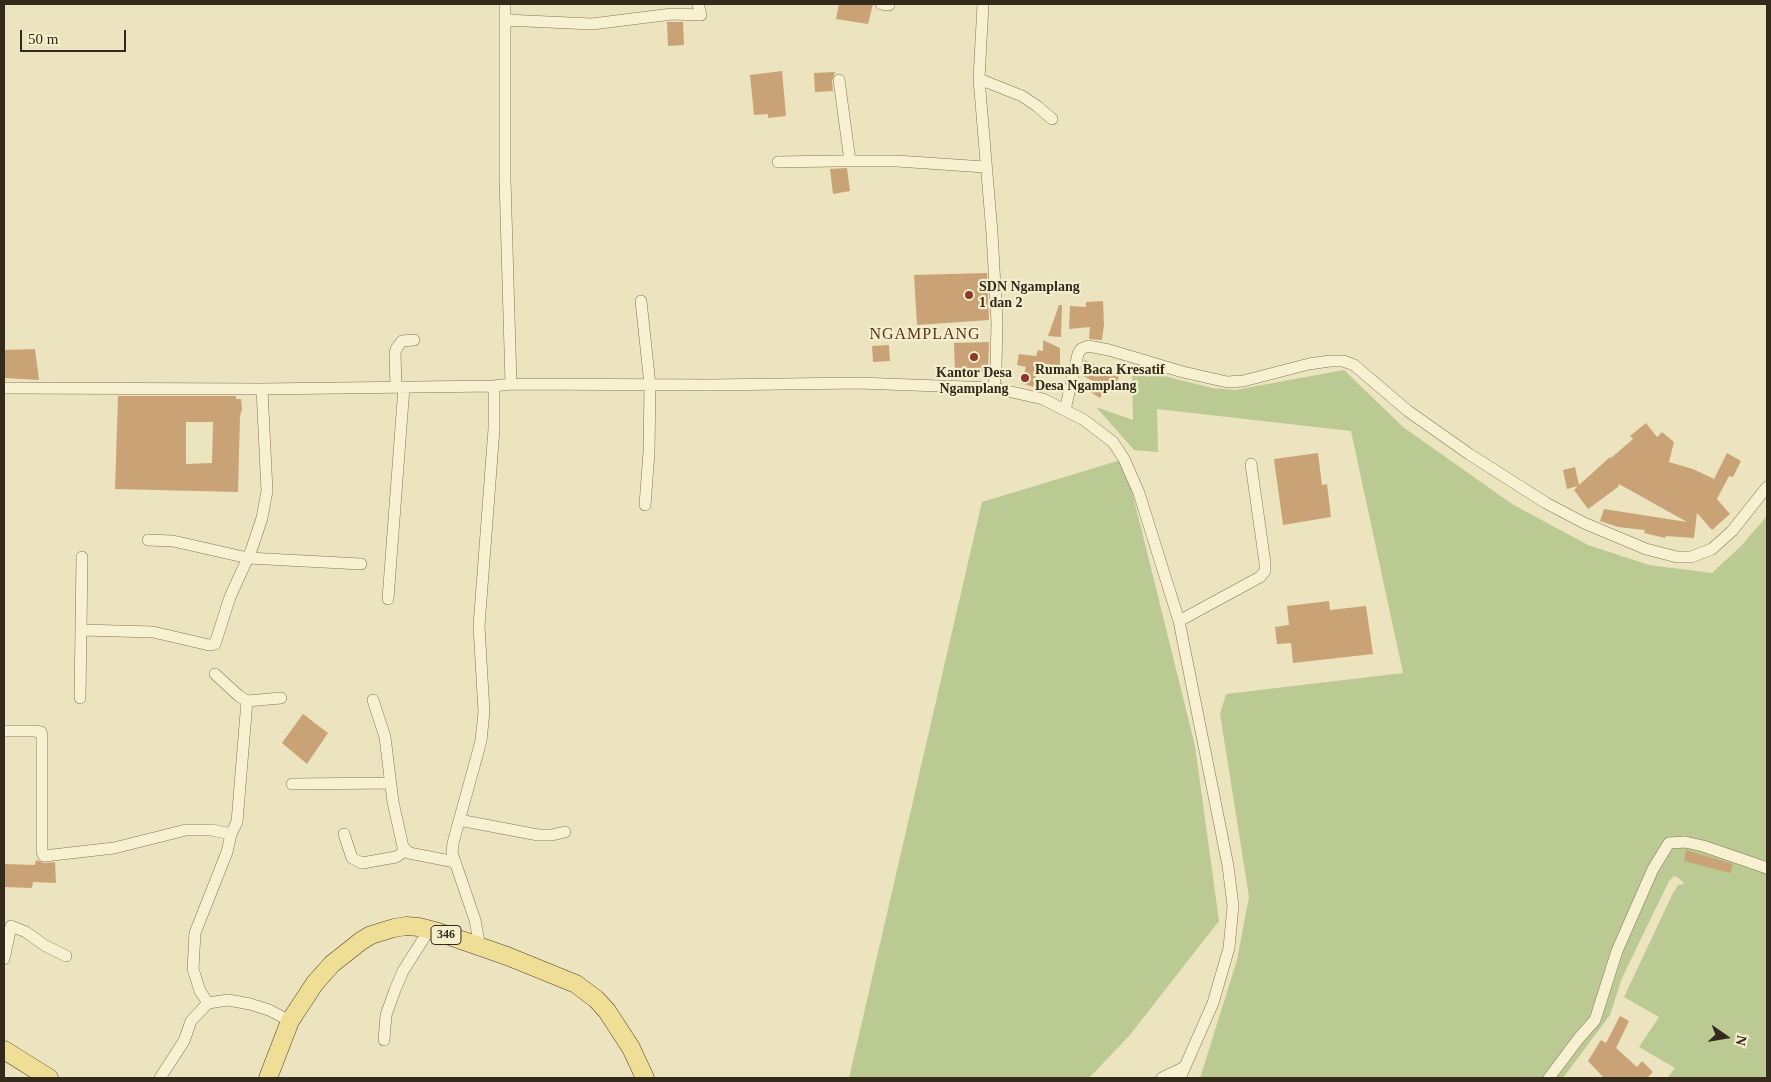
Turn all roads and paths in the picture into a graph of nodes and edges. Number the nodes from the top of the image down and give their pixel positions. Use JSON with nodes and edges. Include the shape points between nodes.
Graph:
{"nodes":[{"id":1,"x":505,"y":4,"type":"edge"},
{"id":2,"x":698,"y":4,"type":"edge"},
{"id":3,"x":983,"y":4,"type":"edge"},
{"id":4,"x":505,"y":20,"type":"junction"},
{"id":5,"x":979,"y":79,"type":"junction"},
{"id":6,"x":839,"y":80,"type":"dead end"},
{"id":7,"x":1052,"y":119,"type":"dead end"},
{"id":8,"x":850,"y":161,"type":"junction"},
{"id":9,"x":778,"y":162,"type":"dead end"},
{"id":10,"x":985,"y":166,"type":"junction"},
{"id":11,"x":641,"y":301,"type":"dead end"},
{"id":12,"x":414,"y":340,"type":"dead end"},
{"id":13,"x":511,"y":384,"type":"junction"},
{"id":14,"x":650,"y":385,"type":"junction"},
{"id":15,"x":494,"y":386,"type":"junction"},
{"id":16,"x":400,"y":387,"type":"junction"},
{"id":17,"x":4,"y":388,"type":"edge"},
{"id":18,"x":994,"y":388,"type":"junction"},
{"id":19,"x":262,"y":389,"type":"junction"},
{"id":20,"x":1065,"y":410,"type":"junction"},
{"id":21,"x":1251,"y":464,"type":"dead end"},
{"id":22,"x":1767,"y":487,"type":"edge"},
{"id":23,"x":645,"y":505,"type":"dead end"},
{"id":24,"x":148,"y":540,"type":"dead end"},
{"id":25,"x":82,"y":557,"type":"dead end"},
{"id":26,"x":248,"y":558,"type":"junction"},
{"id":27,"x":361,"y":564,"type":"dead end"},
{"id":28,"x":388,"y":598,"type":"dead end"},
{"id":29,"x":1179,"y":621,"type":"junction"},
{"id":30,"x":81,"y":630,"type":"junction"},
{"id":31,"x":215,"y":674,"type":"dead end"},
{"id":32,"x":80,"y":698,"type":"dead end"},
{"id":33,"x":280,"y":698,"type":"dead end"},
{"id":34,"x":373,"y":700,"type":"dead end"},
{"id":35,"x":247,"y":701,"type":"junction"},
{"id":36,"x":4,"y":731,"type":"edge"},
{"id":37,"x":390,"y":783,"type":"junction"},
{"id":38,"x":292,"y":784,"type":"dead end"},
{"id":39,"x":459,"y":820,"type":"junction"},
{"id":40,"x":565,"y":832,"type":"dead end"},
{"id":41,"x":232,"y":834,"type":"junction"},
{"id":42,"x":344,"y":834,"type":"dead end"},
{"id":43,"x":405,"y":852,"type":"junction"},
{"id":44,"x":455,"y":862,"type":"junction"},
{"id":45,"x":1767,"y":868,"type":"edge"},
{"id":46,"x":429,"y":930,"type":"junction"},
{"id":47,"x":480,"y":947,"type":"junction"},
{"id":48,"x":66,"y":956,"type":"dead end"},
{"id":49,"x":4,"y":959,"type":"edge"},
{"id":50,"x":208,"y":1003,"type":"junction"},
{"id":51,"x":290,"y":1021,"type":"junction"},
{"id":52,"x":384,"y":1040,"type":"dead end"},
{"id":53,"x":4,"y":1050,"type":"edge"},
{"id":54,"x":1185,"y":1067,"type":"junction"},
{"id":55,"x":50,"y":1078,"type":"edge"},
{"id":56,"x":160,"y":1078,"type":"edge"},
{"id":57,"x":268,"y":1078,"type":"edge"},
{"id":58,"x":645,"y":1078,"type":"edge"},
{"id":59,"x":1162,"y":1078,"type":"edge"},
{"id":60,"x":1180,"y":1078,"type":"edge"},
{"id":61,"x":1549,"y":1078,"type":"edge"}],
"edges":[{"from":1,"to":4,"type":"street"},
{"from":2,"to":4,"type":"street","via":[[701,15],[672,14],[592,24]]},
{"from":3,"to":5,"type":"street"},
{"from":4,"to":13,"type":"street","via":[[505,179]]},
{"from":5,"to":7,"type":"street","via":[[1022,96]]},
{"from":5,"to":10,"type":"street"},
{"from":6,"to":8,"type":"street"},
{"from":8,"to":9,"type":"street"},
{"from":8,"to":10,"type":"street"},
{"from":10,"to":18,"type":"street","via":[[997,322]]},
{"from":11,"to":14,"type":"street"},
{"from":12,"to":16,"type":"street","via":[[402,341],[396,349]]},
{"from":13,"to":14,"type":"street"},
{"from":13,"to":15,"type":"street"},
{"from":14,"to":18,"type":"street","via":[[858,383]]},
{"from":14,"to":23,"type":"street"},
{"from":15,"to":16,"type":"street"},
{"from":15,"to":39,"type":"street","via":[[494,429],[479,626],[483,677],[482,742]]},
{"from":16,"to":19,"type":"street"},
{"from":16,"to":28,"type":"street"},
{"from":17,"to":19,"type":"street"},
{"from":18,"to":20,"type":"street","via":[[1043,398]]},
{"from":19,"to":26,"type":"street","via":[[267,492]]},
{"from":20,"to":22,"type":"street","via":[[1076,358],[1079,351],[1088,346],[1227,382],[1309,364],[1342,361],[1354,365],[1408,411],[1469,454],[1546,503],[1637,545],[1677,557],[1691,557],[1712,549],[1732,531]]},
{"from":20,"to":29,"type":"street","via":[[1112,442],[1124,458],[1139,493]]},
{"from":21,"to":29,"type":"street","via":[[1265,571],[1260,577]]},
{"from":24,"to":26,"type":"street"},
{"from":25,"to":30,"type":"street"},
{"from":26,"to":27,"type":"street"},
{"from":26,"to":30,"type":"street","via":[[230,596],[213,645],[153,632]]},
{"from":29,"to":54,"type":"street","via":[[1228,866],[1233,906],[1229,948],[1216,994]]},
{"from":30,"to":32,"type":"street"},
{"from":31,"to":35,"type":"street"},
{"from":33,"to":35,"type":"street"},
{"from":34,"to":37,"type":"street","via":[[385,737]]},
{"from":35,"to":41,"type":"street","via":[[237,822]]},
{"from":36,"to":41,"type":"street","via":[[38,731],[42,735],[44,856],[114,848],[186,830]]},
{"from":37,"to":38,"type":"street"},
{"from":37,"to":43,"type":"street"},
{"from":39,"to":40,"type":"street","via":[[538,835]]},
{"from":39,"to":44,"type":"street","via":[[452,853]]},
{"from":41,"to":50,"type":"street","via":[[195,933],[193,969]]},
{"from":42,"to":43,"type":"street","via":[[352,858],[362,863]]},
{"from":43,"to":44,"type":"street"},
{"from":44,"to":47,"type":"street","via":[[475,920]]},
{"from":45,"to":61,"type":"street","via":[[1703,846],[1669,843],[1653,870],[1617,950],[1595,1020]]},
{"from":46,"to":47,"type":"main road","number":"346"},
{"from":46,"to":51,"type":"main road","number":"346","via":[[406,926],[371,935],[361,941],[332,964]]},
{"from":46,"to":52,"type":"street","via":[[395,990],[386,1015]]},
{"from":47,"to":58,"type":"main road","number":"346","via":[[559,976],[596,999],[616,1023]]},
{"from":48,"to":49,"type":"street","via":[[11,926]]},
{"from":50,"to":51,"type":"street","via":[[228,1000],[250,1004]]},
{"from":50,"to":56,"type":"street","via":[[191,1021],[184,1041]]},
{"from":51,"to":57,"type":"main road","number":"346"},
{"from":53,"to":55,"type":"main road"},
{"from":54,"to":59,"type":"street"},
{"from":54,"to":60,"type":"street"}]}
